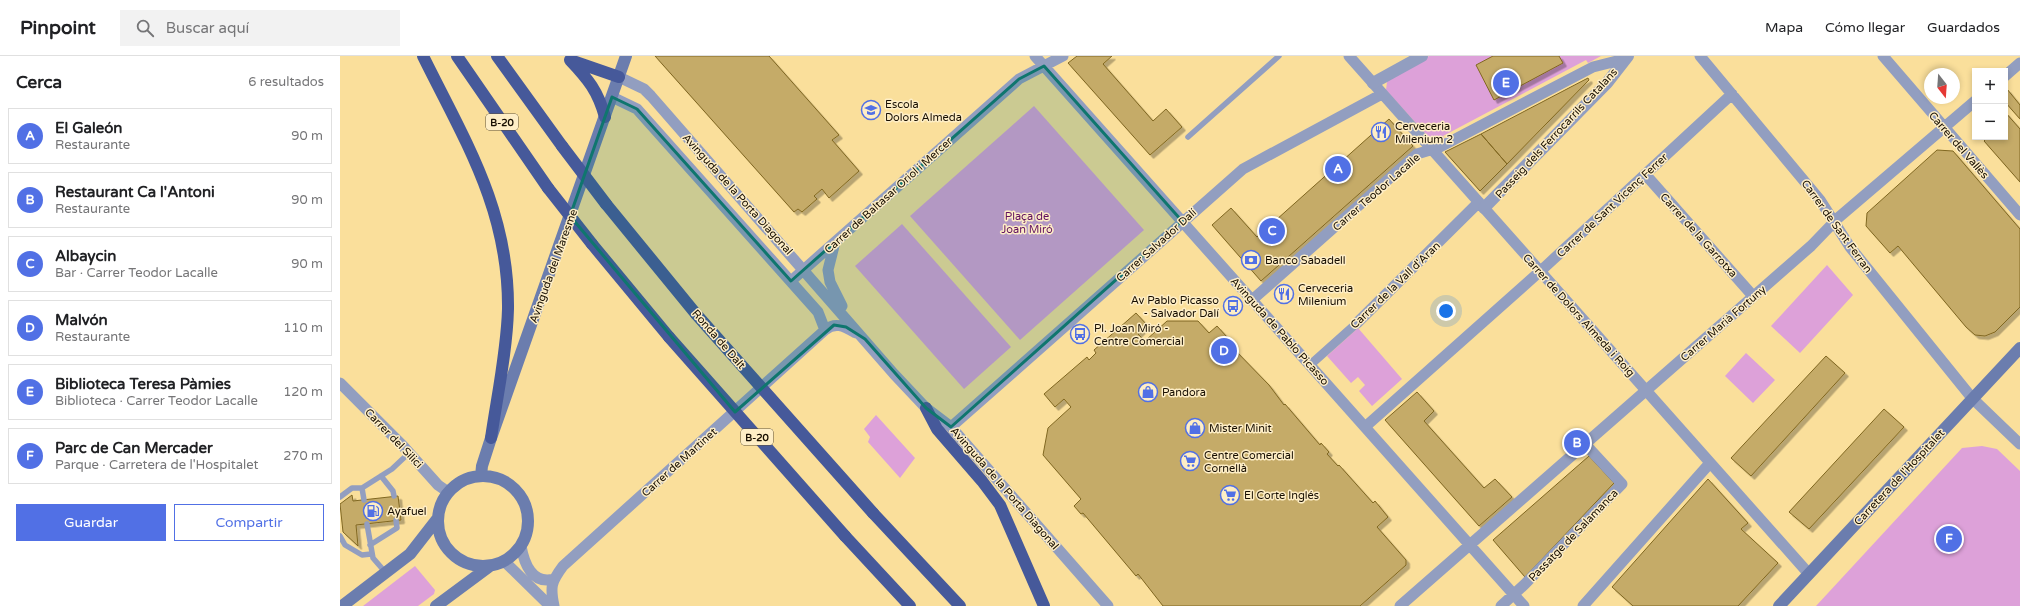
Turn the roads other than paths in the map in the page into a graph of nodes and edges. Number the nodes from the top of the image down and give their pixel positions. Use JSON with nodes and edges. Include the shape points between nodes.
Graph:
{"nodes":[{"id":1,"x":423,"y":56,"type":"edge"},
{"id":2,"x":457,"y":56,"type":"edge"},
{"id":3,"x":498,"y":56,"type":"edge"},
{"id":4,"x":626,"y":56,"type":"edge"},
{"id":5,"x":1035,"y":56,"type":"edge"},
{"id":6,"x":1063,"y":56,"type":"edge"},
{"id":7,"x":1279,"y":56,"type":"edge"},
{"id":8,"x":1349,"y":56,"type":"edge"},
{"id":9,"x":1422,"y":56,"type":"edge"},
{"id":10,"x":1700,"y":56,"type":"edge"},
{"id":11,"x":1883,"y":56,"type":"edge"},
{"id":12,"x":1626,"y":57,"type":"edge"},
{"id":13,"x":568,"y":58,"type":"edge"},
{"id":14,"x":2020,"y":63,"type":"edge"},
{"id":15,"x":1044,"y":66,"type":"junction"},
{"id":16,"x":2008,"y":73,"type":"edge"},
{"id":17,"x":619,"y":77,"type":"junction"},
{"id":18,"x":1373,"y":83,"type":"junction"},
{"id":19,"x":1382,"y":94,"type":"junction"},
{"id":20,"x":1732,"y":94,"type":"junction"},
{"id":21,"x":612,"y":97,"type":"junction"},
{"id":22,"x":1972,"y":104,"type":"edge"},
{"id":23,"x":605,"y":117,"type":"junction"},
{"id":24,"x":1944,"y":127,"type":"junction"},
{"id":25,"x":1188,"y":137,"type":"dead end"},
{"id":26,"x":1432,"y":149,"type":"junction"},
{"id":27,"x":1645,"y":174,"type":"junction"},
{"id":28,"x":1482,"y":205,"type":"junction"},
{"id":29,"x":2020,"y":215,"type":"edge"},
{"id":30,"x":1182,"y":221,"type":"junction"},
{"id":31,"x":1835,"y":223,"type":"junction"},
{"id":32,"x":836,"y":242,"type":"junction"},
{"id":33,"x":805,"y":269,"type":"junction"},
{"id":34,"x":1540,"y":271,"type":"junction"},
{"id":35,"x":791,"y":281,"type":"junction"},
{"id":36,"x":1753,"y":296,"type":"junction"},
{"id":37,"x":1252,"y":300,"type":"junction"},
{"id":38,"x":849,"y":321,"type":"junction"},
{"id":39,"x":1357,"y":323,"type":"joint"},
{"id":40,"x":825,"y":330,"type":"junction"},
{"id":41,"x":865,"y":339,"type":"junction"},
{"id":42,"x":2020,"y":348,"type":"edge"},
{"id":43,"x":1310,"y":365,"type":"junction"},
{"id":44,"x":340,"y":383,"type":"edge"},
{"id":45,"x":1646,"y":390,"type":"junction"},
{"id":46,"x":1972,"y":398,"type":"junction"},
{"id":47,"x":926,"y":408,"type":"junction"},
{"id":48,"x":951,"y":427,"type":"junction"},
{"id":49,"x":1365,"y":428,"type":"junction"},
{"id":50,"x":491,"y":438,"type":"junction"},
{"id":51,"x":1585,"y":444,"type":"junction"},
{"id":52,"x":2020,"y":444,"type":"edge"},
{"id":53,"x":410,"y":453,"type":"junction"},
{"id":54,"x":1710,"y":463,"type":"junction"},
{"id":55,"x":381,"y":476,"type":"junction"},
{"id":56,"x":481,"y":476,"type":"junction"},
{"id":57,"x":362,"y":488,"type":"junction"},
{"id":58,"x":448,"y":492,"type":"junction"},
{"id":59,"x":394,"y":496,"type":"dead end"},
{"id":60,"x":340,"y":497,"type":"edge"},
{"id":61,"x":364,"y":500,"type":"dead end"},
{"id":62,"x":438,"y":518,"type":"junction"},
{"id":63,"x":396,"y":520,"type":"dead end"},
{"id":64,"x":367,"y":524,"type":"dead end"},
{"id":65,"x":340,"y":536,"type":"edge"},
{"id":66,"x":370,"y":545,"type":"junction"},
{"id":67,"x":1470,"y":545,"type":"junction"},
{"id":68,"x":521,"y":546,"type":"junction"},
{"id":69,"x":371,"y":554,"type":"junction"},
{"id":70,"x":504,"y":561,"type":"junction"},
{"id":71,"x":490,"y":566,"type":"junction"},
{"id":72,"x":386,"y":573,"type":"junction"},
{"id":73,"x":1809,"y":574,"type":"junction"},
{"id":74,"x":554,"y":579,"type":"junction"},
{"id":75,"x":1514,"y":594,"type":"junction"},
{"id":76,"x":342,"y":606,"type":"edge"},
{"id":77,"x":436,"y":606,"type":"edge"},
{"id":78,"x":550,"y":606,"type":"edge"},
{"id":79,"x":554,"y":606,"type":"edge"},
{"id":80,"x":910,"y":606,"type":"edge"},
{"id":81,"x":960,"y":606,"type":"edge"},
{"id":82,"x":1044,"y":606,"type":"edge"},
{"id":83,"x":1108,"y":606,"type":"edge"},
{"id":84,"x":1400,"y":606,"type":"edge"},
{"id":85,"x":1501,"y":606,"type":"edge"},
{"id":86,"x":1524,"y":606,"type":"edge"},
{"id":87,"x":1583,"y":606,"type":"edge"},
{"id":88,"x":1779,"y":606,"type":"edge"}],
"edges":[{"from":1,"to":50,"type":"highway","via":[[486,185],[505,251],[507,325]]},
{"from":2,"to":80,"type":"highway","number":"B-20","bridge":true,"via":[[548,188],[592,244],[669,337]]},
{"from":3,"to":81,"type":"highway","name":"Ronda de Dalt","number":"B-20","bridge":true,"via":[[606,204],[696,314],[873,513]]},
{"from":4,"to":17,"type":"main road","name":"Avinguda del Maresme"},
{"from":5,"to":15,"type":"street","name":"Avinguda de Pablo Picasso"},
{"from":6,"to":15,"type":"street","name":"Carrer de Baltasar Oriol i Mercer"},
{"from":7,"to":25,"type":"lane"},
{"from":8,"to":18,"type":"street","name":"Carrer de Dolors Almeda i Roig"},
{"from":9,"to":18,"type":"street"},
{"from":10,"to":20,"type":"street","name":"Carrer de Sant Ferran"},
{"from":11,"to":24,"type":"street","name":"Carrer del Vallès"},
{"from":12,"to":26,"type":"street","name":"Carrer Teodor Lacalle","via":[[1593,67]]},
{"from":12,"to":28,"type":"street","name":"Passeig dels Ferrocarrils Catalans","via":[[1606,83]]},
{"from":13,"to":17,"type":"highway"},
{"from":13,"to":23,"type":"highway","via":[[593,86]]},
{"from":14,"to":16,"type":"street"},
{"from":15,"to":30,"type":"street","name":"Avinguda de Pablo Picasso"},
{"from":15,"to":32,"type":"street","name":"Carrer de Baltasar Oriol i Mercer","via":[[1019,79]]},
{"from":17,"to":21,"type":"main road","name":"Avinguda del Maresme"},
{"from":17,"to":33,"type":"street","name":"Avinguda de la Porta Diagonal","via":[[644,88]]},
{"from":18,"to":19,"type":"street","name":"Carrer de Dolors Almeda i Roig"},
{"from":19,"to":26,"type":"street","name":"Carrer de Dolors Almeda i Roig"},
{"from":19,"to":30,"type":"street","name":"Carrer Salvador Dalí","via":[[1243,169]]},
{"from":20,"to":27,"type":"street","name":"Carrer de Sant Vicenç Ferrer"},
{"from":20,"to":31,"type":"street","name":"Carrer de Sant Ferran","via":[[1820,200]]},
{"from":21,"to":23,"type":"main road","name":"Avinguda del Maresme"},
{"from":21,"to":35,"type":"street","name":"Avinguda de la Porta Diagonal","via":[[637,109]]},
{"from":22,"to":24,"type":"street","name":"Carrer Marià Fortuny"},
{"from":23,"to":50,"type":"main road","name":"Avinguda del Maresme"},
{"from":24,"to":29,"type":"street","name":"Carrer del Vallès"},
{"from":24,"to":31,"type":"street","name":"Carrer Marià Fortuny"},
{"from":26,"to":28,"type":"street","name":"Carrer de Dolors Almeda i Roig"},
{"from":26,"to":37,"type":"street","name":"Carrer Teodor Lacalle","via":[[1417,154]]},
{"from":27,"to":34,"type":"street","name":"Carrer de Sant Vicenç Ferrer"},
{"from":27,"to":36,"type":"street","name":"Carrer de la Garrotxa"},
{"from":28,"to":34,"type":"street","name":"Carrer de Dolors Almeda i Roig"},
{"from":28,"to":39,"type":"street","name":"Carrer de la Vall d'Aran"},
{"from":30,"to":37,"type":"street","name":"Avinguda de Pablo Picasso"},
{"from":30,"to":48,"type":"street","name":"Carrer Salvador Dalí"},
{"from":31,"to":36,"type":"street","name":"Carrer Marià Fortuny"},
{"from":31,"to":46,"type":"street","name":"Carrer de Sant Ferran","via":[[1850,247]]},
{"from":32,"to":33,"type":"street","name":"Carrer de Baltasar Oriol i Mercer"},
{"from":32,"to":38,"type":"street","name":"Avinguda de la Porta Diagonal","via":[[828,264],[828,275]]},
{"from":33,"to":35,"type":"street","name":"Carrer de Baltasar Oriol i Mercer"},
{"from":33,"to":38,"type":"street","name":"Avinguda de la Porta Diagonal"},
{"from":34,"to":45,"type":"street","name":"Carrer de Dolors Almeda i Roig"},
{"from":34,"to":49,"type":"street","name":"Carrer de Sant Vicenç Ferrer"},
{"from":35,"to":40,"type":"street","name":"Avinguda de la Porta Diagonal","via":[[818,312]]},
{"from":36,"to":45,"type":"street","name":"Carrer Marià Fortuny"},
{"from":37,"to":43,"type":"street","name":"Avinguda de Pablo Picasso"},
{"from":38,"to":41,"type":"street","name":"Avinguda de la Porta Diagonal"},
{"from":39,"to":43,"type":"street","name":"Carrer de la Vall d'Aran"},
{"from":40,"to":41,"type":"street","name":"Avinguda de la Porta Diagonal","via":[[840,325]]},
{"from":40,"to":74,"type":"street","name":"Carrer de Martinet","via":[[563,566]]},
{"from":41,"to":47,"type":"street","name":"Avinguda de la Porta Diagonal"},
{"from":42,"to":46,"type":"main road","name":"Carretera de l'Hospitalet"},
{"from":43,"to":49,"type":"street","name":"Avinguda de Pablo Picasso"},
{"from":44,"to":53,"type":"street","name":"Carrer del Silici"},
{"from":45,"to":51,"type":"street","name":"Carrer Marià Fortuny"},
{"from":45,"to":54,"type":"street","name":"Carrer de Dolors Almeda i Roig"},
{"from":46,"to":52,"type":"street","name":"Carrer de Sant Ferran"},
{"from":46,"to":73,"type":"main road","name":"Carretera de l'Hospitalet"},
{"from":47,"to":48,"type":"street","name":"Avinguda de la Porta Diagonal"},
{"from":47,"to":82,"type":"highway","via":[[937,430],[982,481],[1000,506]]},
{"from":48,"to":83,"type":"street","name":"Avinguda de la Porta Diagonal"},
{"from":49,"to":67,"type":"street","name":"Avinguda de Pablo Picasso"},
{"from":50,"to":56,"type":"main road","name":"Avinguda del Maresme"},
{"from":51,"to":67,"type":"street","name":"Carrer Marià Fortuny"},
{"from":51,"to":75,"type":"street","name":"Passatge de Salamanca","via":[[1622,484]]},
{"from":53,"to":55,"type":"lane"},
{"from":53,"to":58,"type":"street","name":"Carrer del Silici","via":[[438,485]]},
{"from":54,"to":73,"type":"street","name":"Carrer de Dolors Almeda i Roig"},
{"from":54,"to":87,"type":"street"},
{"from":55,"to":57,"type":"lane"},
{"from":55,"to":59,"type":"lane"},
{"from":56,"to":58,"type":"main road","via":[[466,479]]},
{"from":56,"to":68,"type":"main road","via":[[495,477],[508,483],[523,498],[529,526]]},
{"from":57,"to":60,"type":"lane","via":[[352,488]]},
{"from":57,"to":61,"type":"lane"},
{"from":58,"to":62,"type":"main road","via":[[441,504]]},
{"from":62,"to":71,"type":"main road","via":[[442,540],[453,554],[473,565]]},
{"from":62,"to":72,"type":"main road","via":[[410,554]]},
{"from":63,"to":66,"type":"lane","via":[[397,528]]},
{"from":64,"to":66,"type":"lane"},
{"from":65,"to":69,"type":"lane","via":[[345,545],[362,555]]},
{"from":66,"to":69,"type":"lane"},
{"from":67,"to":75,"type":"street","name":"Avinguda de Pablo Picasso"},
{"from":67,"to":84,"type":"street","name":"Carrer Marià Fortuny"},
{"from":68,"to":70,"type":"main road","via":[[514,555]]},
{"from":68,"to":74,"type":"street","via":[[524,561],[537,578],[542,581]]},
{"from":69,"to":72,"type":"lane"},
{"from":70,"to":71,"type":"main road"},
{"from":70,"to":78,"type":"street"},
{"from":71,"to":77,"type":"main road"},
{"from":72,"to":76,"type":"main road"},
{"from":73,"to":88,"type":"main road","name":"Carretera de l'Hospitalet"},
{"from":74,"to":79,"type":"street"},
{"from":75,"to":85,"type":"street","name":"Passatge de Salamanca"},
{"from":75,"to":86,"type":"street","name":"Avinguda de Pablo Picasso"}]}
